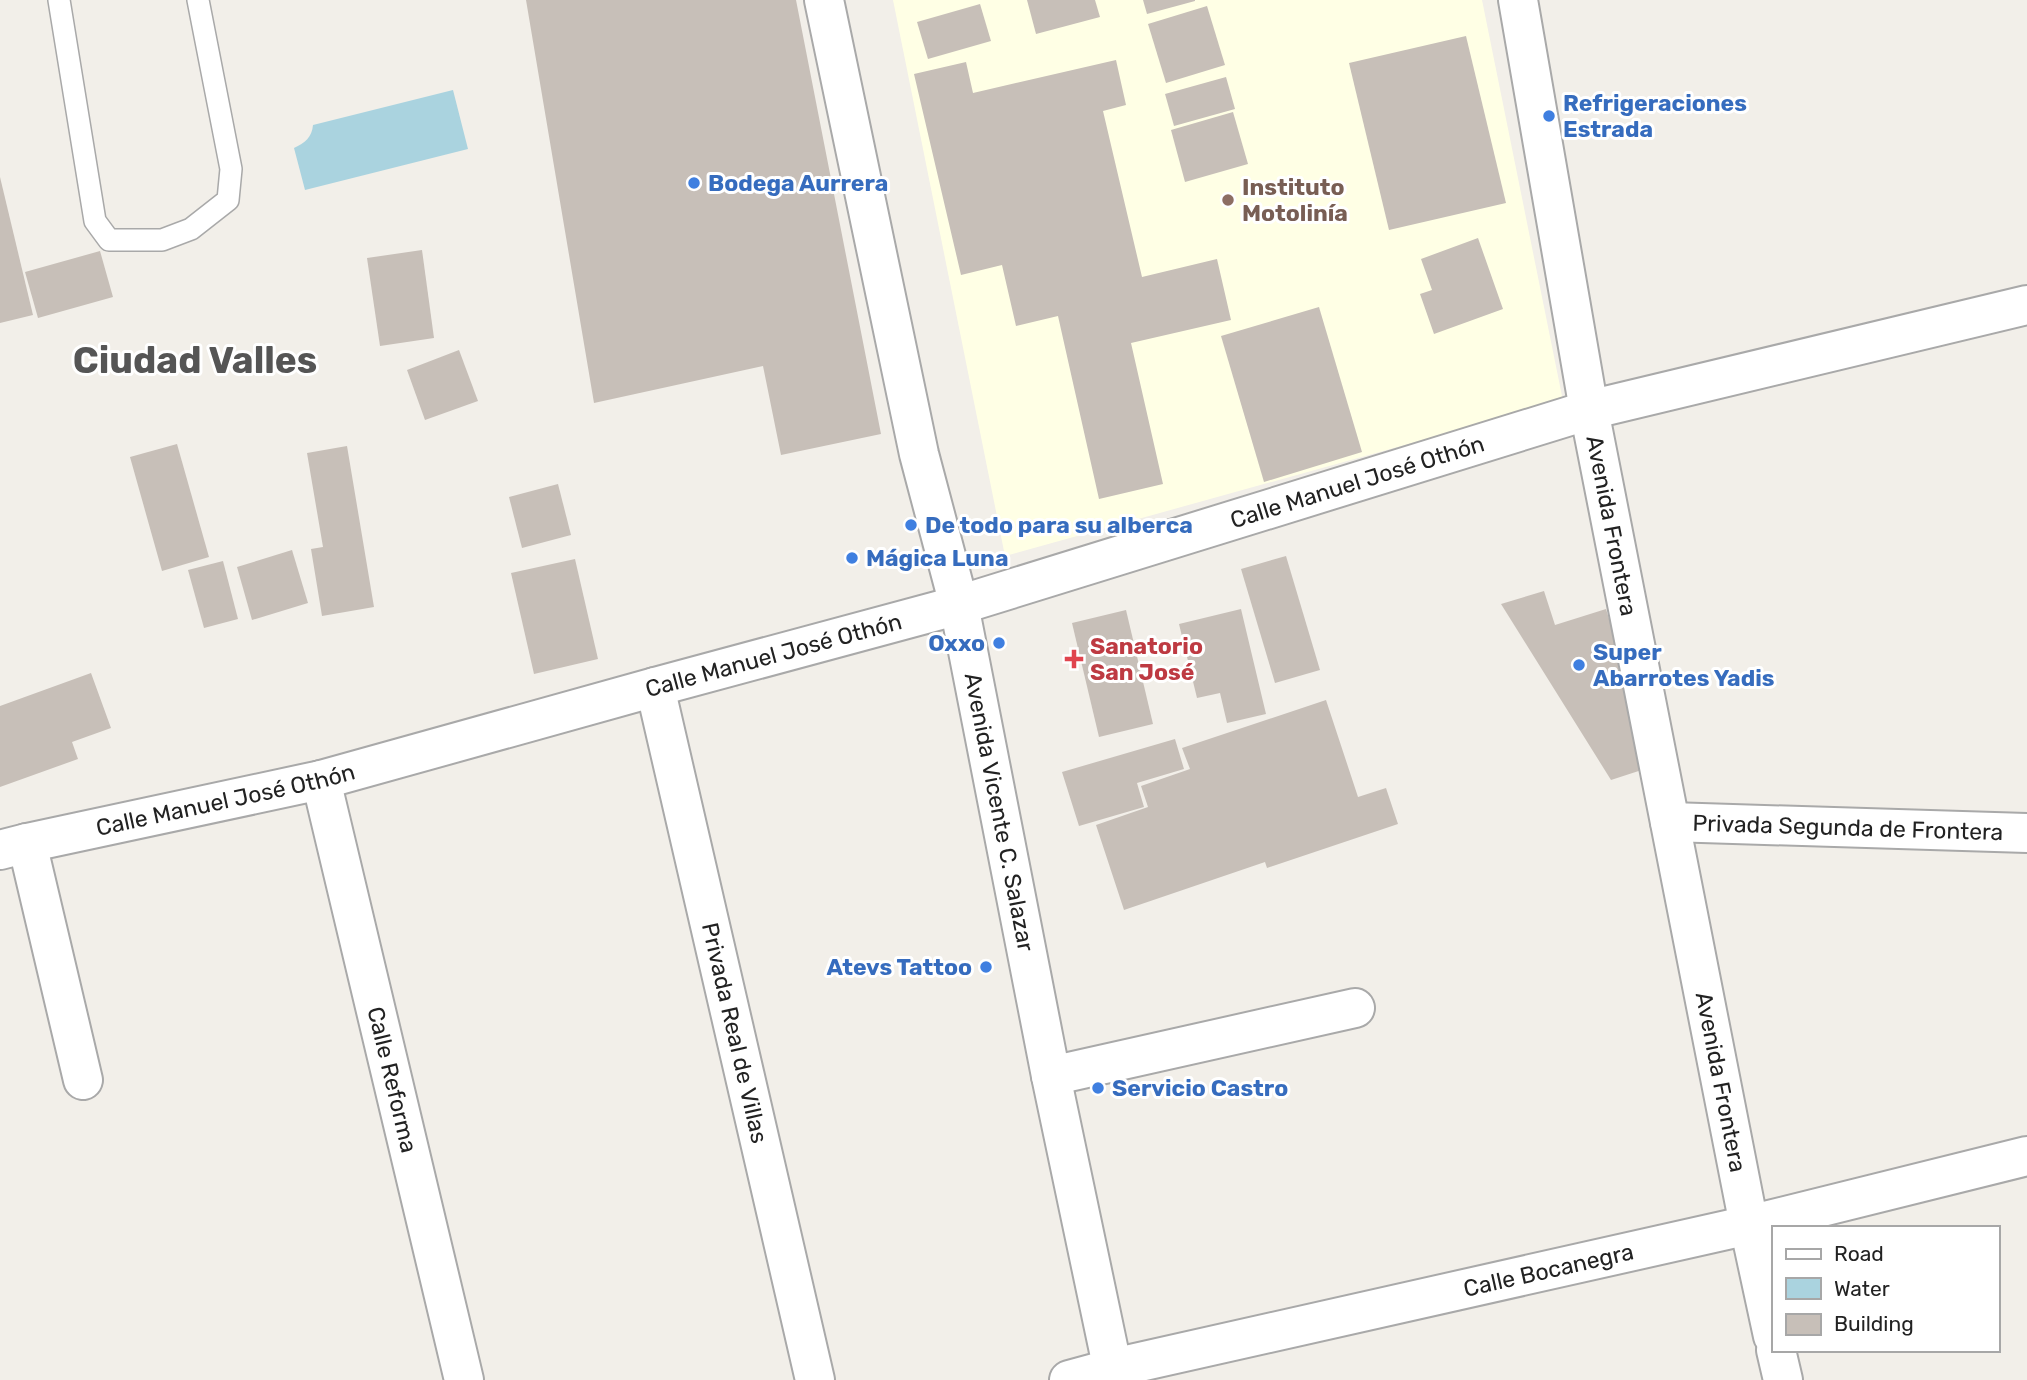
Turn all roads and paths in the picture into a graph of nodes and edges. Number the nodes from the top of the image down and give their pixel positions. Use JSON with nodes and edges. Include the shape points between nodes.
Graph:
{"nodes":[{"id":1,"x":59,"y":0,"type":"edge"},
{"id":2,"x":198,"y":0,"type":"edge"},
{"id":3,"x":824,"y":0,"type":"edge"},
{"id":4,"x":1518,"y":0,"type":"edge"},
{"id":5,"x":2027,"y":305,"type":"edge"},
{"id":6,"x":1589,"y":410,"type":"junction"},
{"id":7,"x":960,"y":606,"type":"junction"},
{"id":8,"x":655,"y":687,"type":"junction"},
{"id":9,"x":321,"y":780,"type":"junction"},
{"id":10,"x":1670,"y":822,"type":"junction"},
{"id":11,"x":2027,"y":833,"type":"edge"},
{"id":12,"x":14,"y":846,"type":"edge"},
{"id":13,"x":1355,"y":1008,"type":"dead end"},
{"id":14,"x":1051,"y":1076,"type":"junction"},
{"id":15,"x":83,"y":1080,"type":"dead end"},
{"id":16,"x":2027,"y":1156,"type":"edge"},
{"id":17,"x":1749,"y":1225,"type":"junction"},
{"id":18,"x":1772,"y":1331,"type":"edge"},
{"id":19,"x":1776,"y":1352,"type":"edge"},
{"id":20,"x":1114,"y":1374,"type":"edge"},
{"id":21,"x":464,"y":1380,"type":"edge"},
{"id":22,"x":815,"y":1380,"type":"edge"},
{"id":23,"x":1069,"y":1380,"type":"edge"},
{"id":24,"x":1783,"y":1380,"type":"edge"}],
"edges":[{"from":1,"to":2,"type":"lane","via":[[95,221],[108,240],[162,240],[191,229],[228,200],[232,169]]},
{"from":3,"to":7,"type":"street","name":"Avenida Vicente C. Salazar","via":[[919,454]]},
{"from":4,"to":6,"type":"street","name":"Avenida Frontera"},
{"from":5,"to":6,"type":"street","name":"Calle Manuel José Othón"},
{"from":6,"to":7,"type":"street","name":"Calle Manuel José Othón"},
{"from":6,"to":10,"type":"street","name":"Avenida Frontera"},
{"from":7,"to":8,"type":"street","name":"Calle Manuel José Othón"},
{"from":7,"to":14,"type":"street","name":"Avenida Vicente C. Salazar"},
{"from":8,"to":9,"type":"street","name":"Calle Manuel José Othón"},
{"from":8,"to":22,"type":"street","name":"Privada Real de Villas"},
{"from":9,"to":12,"type":"street","name":"Calle Manuel José Othón"},
{"from":9,"to":21,"type":"street","name":"Calle Reforma"},
{"from":10,"to":11,"type":"street","name":"Privada Segunda de Frontera"},
{"from":10,"to":17,"type":"street","name":"Avenida Frontera"},
{"from":12,"to":15,"type":"street"},
{"from":13,"to":14,"type":"street"},
{"from":14,"to":20,"type":"street","name":"Avenida Vicente C. Salazar"},
{"from":16,"to":17,"type":"street","name":"Calle Bocanegra"},
{"from":17,"to":18,"type":"street","name":"Avenida Frontera"},
{"from":17,"to":20,"type":"street","name":"Calle Bocanegra"},
{"from":19,"to":24,"type":"street"},
{"from":20,"to":23,"type":"street","name":"Calle Bocanegra"}]}
